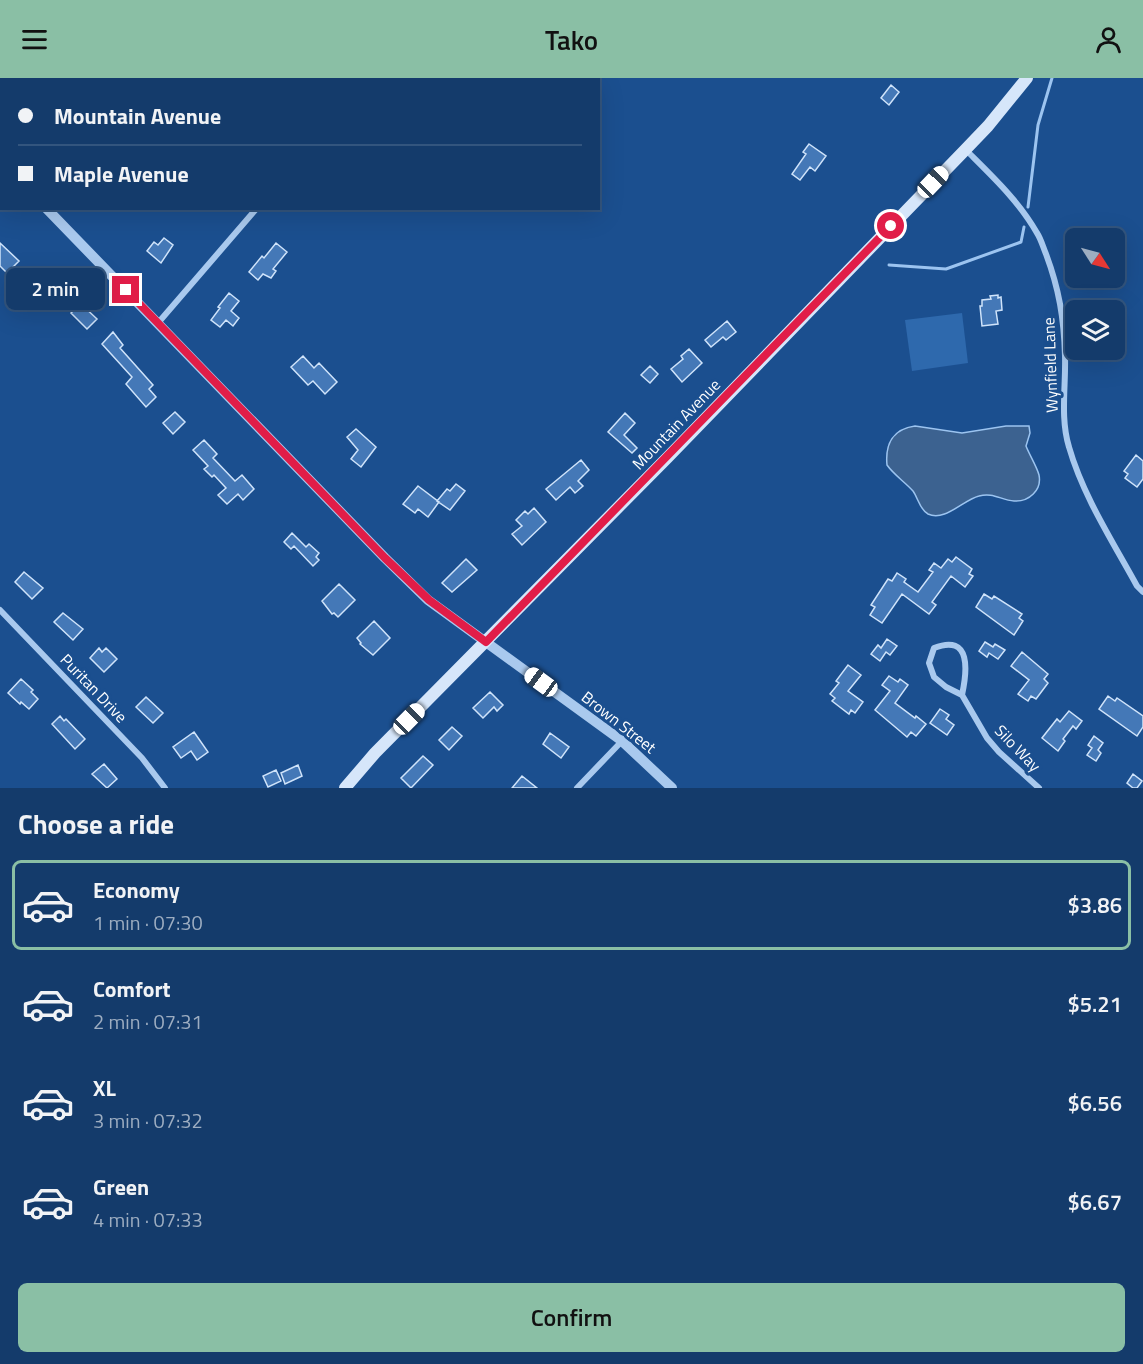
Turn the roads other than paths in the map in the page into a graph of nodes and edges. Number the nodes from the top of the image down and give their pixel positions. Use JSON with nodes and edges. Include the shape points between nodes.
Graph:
{"nodes":[{"id":1,"x":1026,"y":78,"type":"edge"},
{"id":2,"x":965,"y":150,"type":"junction"},
{"id":3,"x":48,"y":210,"type":"edge"},
{"id":4,"x":255,"y":210,"type":"edge"},
{"id":5,"x":158,"y":323,"type":"junction"},
{"id":6,"x":1143,"y":592,"type":"edge"},
{"id":7,"x":0,"y":610,"type":"edge"},
{"id":8,"x":486,"y":642,"type":"junction"},
{"id":9,"x":962,"y":694,"type":"junction"},
{"id":10,"x":622,"y":741,"type":"junction"},
{"id":11,"x":165,"y":788,"type":"edge"},
{"id":12,"x":345,"y":788,"type":"edge"},
{"id":13,"x":577,"y":788,"type":"edge"},
{"id":14,"x":672,"y":788,"type":"edge"},
{"id":15,"x":1039,"y":788,"type":"edge"}],
"edges":[{"from":1,"to":2,"type":"main road","name":"Mountain Avenue"},
{"from":2,"to":6,"type":"street","name":"Wynfield Lane","via":[[1005,189],[1038,233],[1056,281],[1062,313],[1068,446],[1101,520]]},
{"from":2,"to":8,"type":"main road","name":"Mountain Avenue"},
{"from":3,"to":5,"type":"street","name":"Brown Street"},
{"from":4,"to":5,"type":"street"},
{"from":5,"to":8,"type":"street","name":"Brown Street","via":[[385,558],[429,600]]},
{"from":7,"to":11,"type":"street","name":"Puritan Drive","via":[[142,758]]},
{"from":8,"to":10,"type":"street","name":"Brown Street"},
{"from":8,"to":12,"type":"main road","name":"Mountain Avenue"},
{"from":9,"to":9,"type":"street","via":[[965,656],[954,645],[934,648],[928,663],[934,677]]},
{"from":9,"to":15,"type":"street","name":"Silo Way","via":[[987,738]]},
{"from":10,"to":13,"type":"street"},
{"from":10,"to":14,"type":"street","name":"Brown Street"}]}
